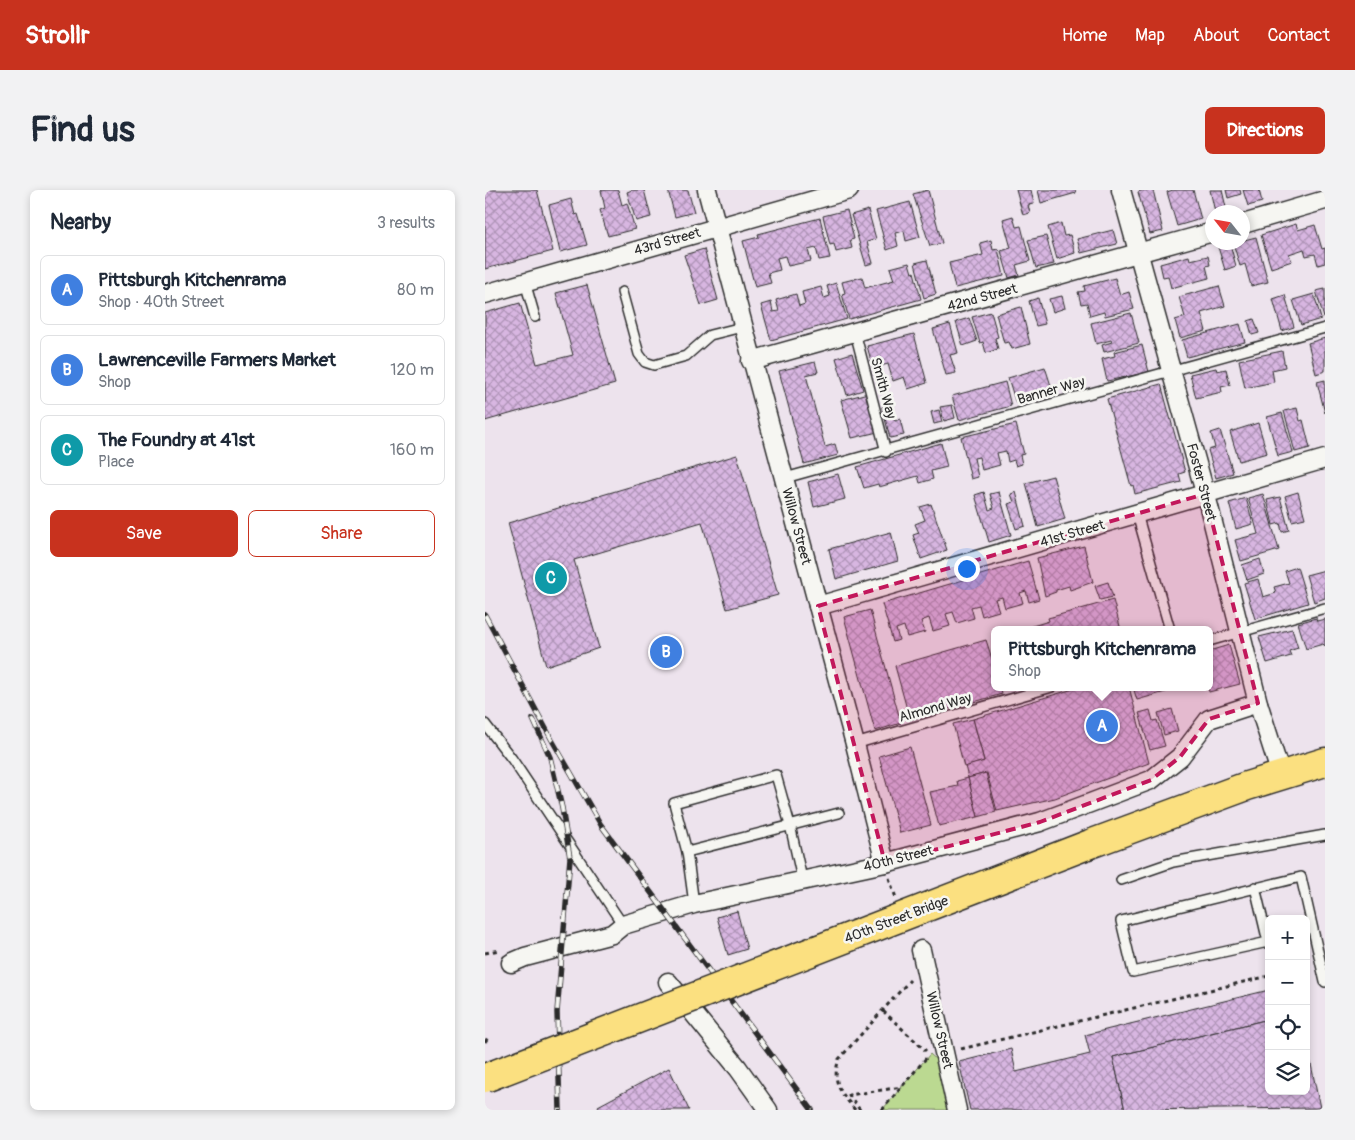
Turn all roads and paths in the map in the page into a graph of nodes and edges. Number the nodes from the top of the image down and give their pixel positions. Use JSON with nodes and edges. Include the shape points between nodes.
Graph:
{"nodes":[{"id":1,"x":707,"y":190,"type":"edge"},
{"id":2,"x":849,"y":190,"type":"edge"},
{"id":3,"x":1121,"y":190,"type":"edge"},
{"id":4,"x":1325,"y":200,"type":"edge"},
{"id":5,"x":1250,"y":222,"type":"edge"},
{"id":6,"x":717,"y":226,"type":"junction"},
{"id":7,"x":1205,"y":234,"type":"edge"},
{"id":8,"x":1139,"y":254,"type":"junction"},
{"id":9,"x":525,"y":282,"type":"junction"},
{"id":10,"x":622,"y":292,"type":"dead end"},
{"id":11,"x":485,"y":294,"type":"edge"},
{"id":12,"x":535,"y":317,"type":"dead end"},
{"id":13,"x":742,"y":327,"type":"junction"},
{"id":14,"x":1325,"y":328,"type":"edge"},
{"id":15,"x":855,"y":332,"type":"junction"},
{"id":16,"x":751,"y":361,"type":"junction"},
{"id":17,"x":1170,"y":370,"type":"junction"},
{"id":18,"x":887,"y":452,"type":"junction"},
{"id":19,"x":1325,"y":459,"type":"edge"},
{"id":20,"x":785,"y":478,"type":"junction"},
{"id":21,"x":1205,"y":494,"type":"junction"},
{"id":22,"x":1137,"y":514,"type":"junction"},
{"id":23,"x":818,"y":606,"type":"junction"},
{"id":24,"x":1325,"y":608,"type":"edge"},
{"id":25,"x":1169,"y":626,"type":"edge"},
{"id":26,"x":1241,"y":632,"type":"junction"},
{"id":27,"x":1213,"y":641,"type":"edge"},
{"id":28,"x":1038,"y":691,"type":"edge"},
{"id":29,"x":1259,"y":704,"type":"junction"},
{"id":30,"x":485,"y":724,"type":"edge"},
{"id":31,"x":855,"y":744,"type":"junction"},
{"id":32,"x":1317,"y":765,"type":"edge"},
{"id":33,"x":1281,"y":774,"type":"junction"},
{"id":34,"x":839,"y":813,"type":"dead end"},
{"id":35,"x":790,"y":825,"type":"junction"},
{"id":36,"x":1325,"y":835,"type":"edge"},
{"id":37,"x":687,"y":852,"type":"junction"},
{"id":38,"x":885,"y":863,"type":"junction"},
{"id":39,"x":802,"y":879,"type":"junction"},
{"id":40,"x":1121,"y":880,"type":"dead end"},
{"id":41,"x":1255,"y":887,"type":"junction"},
{"id":42,"x":694,"y":904,"type":"junction"},
{"id":43,"x":623,"y":925,"type":"junction"},
{"id":44,"x":921,"y":950,"type":"dead end"},
{"id":45,"x":511,"y":963,"type":"dead end"},
{"id":46,"x":912,"y":975,"type":"dead end"},
{"id":47,"x":1265,"y":977,"type":"edge"},
{"id":48,"x":668,"y":982,"type":"dead end"},
{"id":49,"x":1325,"y":982,"type":"edge"},
{"id":50,"x":883,"y":1011,"type":"junction"},
{"id":51,"x":489,"y":1036,"type":"dead end"},
{"id":52,"x":485,"y":1042,"type":"edge"},
{"id":53,"x":954,"y":1050,"type":"dead end"},
{"id":54,"x":485,"y":1078,"type":"edge"},
{"id":55,"x":903,"y":1087,"type":"junction"},
{"id":56,"x":768,"y":1110,"type":"edge"},
{"id":57,"x":855,"y":1110,"type":"edge"},
{"id":58,"x":859,"y":1110,"type":"edge"},
{"id":59,"x":882,"y":1110,"type":"edge"},
{"id":60,"x":957,"y":1110,"type":"edge"}],
"edges":[{"from":1,"to":6,"type":"street","name":"Willow Street"},
{"from":2,"to":6,"type":"street","name":"43rd Street"},
{"from":3,"to":8,"type":"street","name":"Foster Street"},
{"from":4,"to":5,"type":"street"},
{"from":6,"to":9,"type":"street","name":"43rd Street"},
{"from":6,"to":13,"type":"street","name":"Willow Street"},
{"from":7,"to":8,"type":"street","name":"42nd Street"},
{"from":8,"to":15,"type":"street","name":"42nd Street"},
{"from":8,"to":17,"type":"street","name":"Foster Street"},
{"from":9,"to":11,"type":"street","name":"43rd Street"},
{"from":9,"to":12,"type":"lane"},
{"from":10,"to":13,"type":"lane","via":[[639,354],[645,362],[654,365],[686,356],[710,335]]},
{"from":13,"to":16,"type":"street","name":"Willow Street"},
{"from":14,"to":17,"type":"lane","name":"Banner Way"},
{"from":15,"to":16,"type":"street","name":"42nd Street"},
{"from":15,"to":18,"type":"lane","name":"Smith Way"},
{"from":16,"to":20,"type":"street","name":"Willow Street"},
{"from":17,"to":18,"type":"lane","name":"Banner Way"},
{"from":17,"to":21,"type":"street","name":"Foster Street"},
{"from":18,"to":20,"type":"lane","name":"Banner Way"},
{"from":19,"to":21,"type":"street","name":"41st Street"},
{"from":20,"to":23,"type":"street","name":"Willow Street"},
{"from":21,"to":22,"type":"street","name":"41st Street"},
{"from":21,"to":26,"type":"street","name":"Foster Street"},
{"from":22,"to":23,"type":"street","name":"41st Street"},
{"from":22,"to":25,"type":"lane"},
{"from":23,"to":31,"type":"street","name":"Willow Street"},
{"from":24,"to":26,"type":"lane"},
{"from":26,"to":27,"type":"lane"},
{"from":26,"to":29,"type":"street","name":"Foster Street"},
{"from":28,"to":31,"type":"lane","name":"Almond Way"},
{"from":29,"to":33,"type":"street","name":"Foster Street"},
{"from":29,"to":38,"type":"street","name":"40th Street","via":[[1209,719],[1180,757],[1151,780],[1040,822]]},
{"from":30,"to":43,"type":"lane"},
{"from":31,"to":38,"type":"street","name":"Willow Street"},
{"from":32,"to":33,"type":"main road","name":"40th Street Bridge"},
{"from":33,"to":54,"type":"main road","name":"40th Street Bridge","bridge":true,"via":[[1090,844]]},
{"from":34,"to":35,"type":"lane"},
{"from":35,"to":37,"type":"lane"},
{"from":35,"to":37,"type":"lane","via":[[776,775],[674,803]]},
{"from":35,"to":39,"type":"lane"},
{"from":36,"to":40,"type":"lane","via":[[1173,862]]},
{"from":37,"to":42,"type":"lane"},
{"from":38,"to":39,"type":"street","name":"40th Street"},
{"from":39,"to":42,"type":"street","name":"40th Street"},
{"from":41,"to":41,"type":"lane","via":[[1121,920],[1133,972],[1268,942]]},
{"from":41,"to":49,"type":"lane","via":[[1301,876]]},
{"from":42,"to":43,"type":"street","name":"40th Street"},
{"from":43,"to":45,"type":"street","name":"40th Street","via":[[612,934]]},
{"from":44,"to":60,"type":"street","name":"Willow Street"},
{"from":46,"to":50,"type":"path","via":[[909,983]]},
{"from":47,"to":53,"type":"path"},
{"from":48,"to":56,"type":"street"},
{"from":50,"to":55,"type":"path","via":[[930,1054]]},
{"from":50,"to":57,"type":"path","via":[[839,1060],[836,1068],[836,1084]]},
{"from":51,"to":52,"type":"path"},
{"from":55,"to":58,"type":"path","via":[[849,1095]]},
{"from":55,"to":59,"type":"path"}]}
